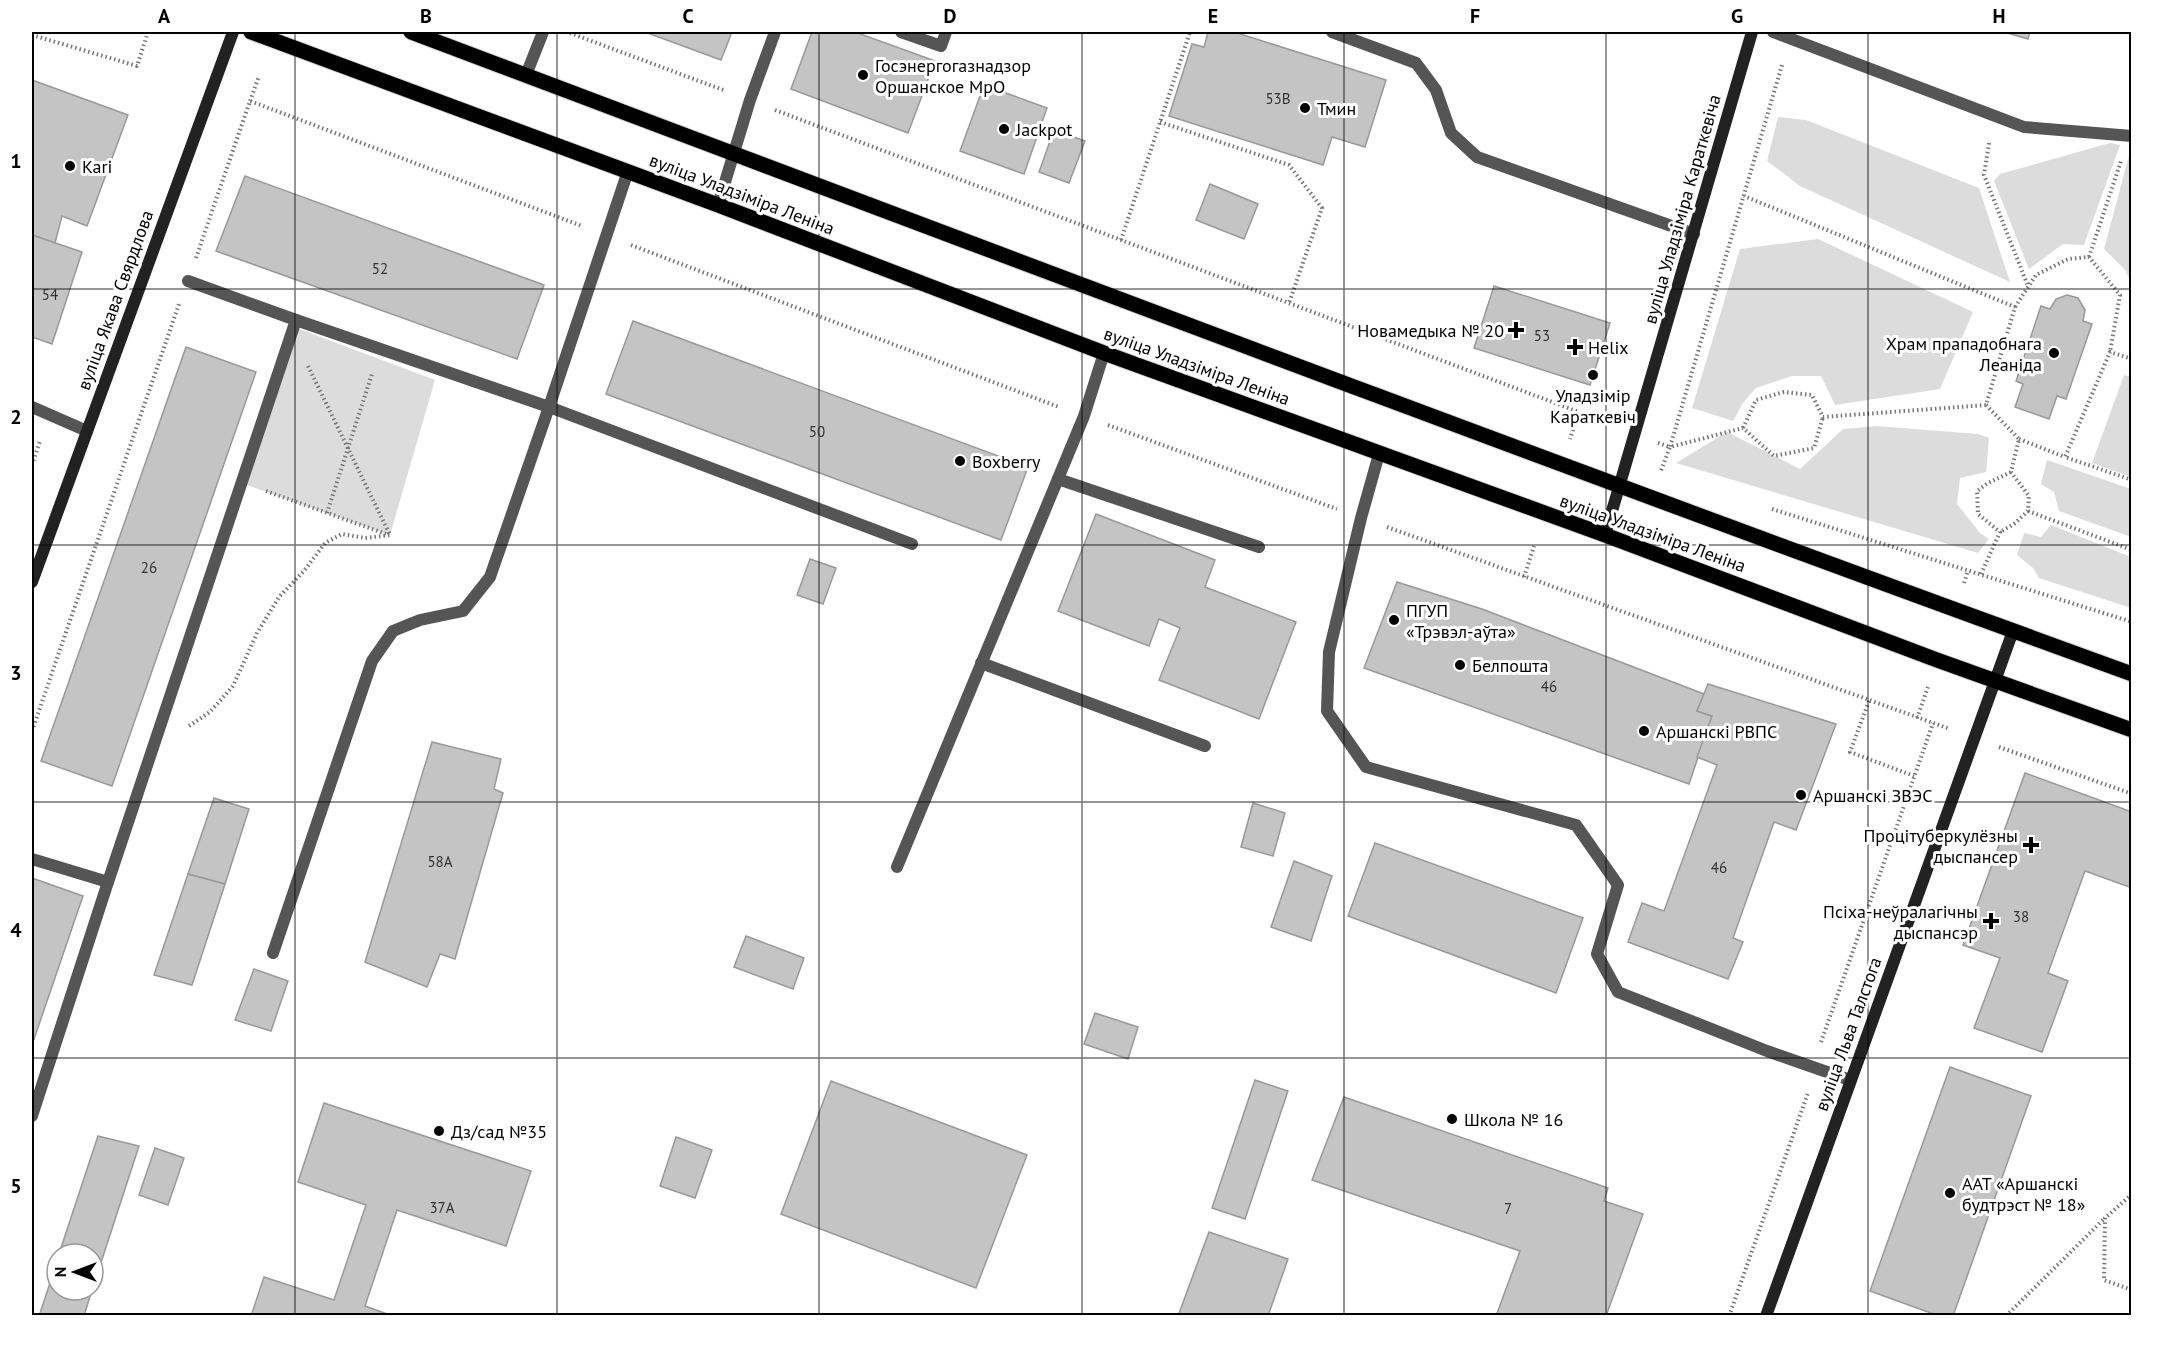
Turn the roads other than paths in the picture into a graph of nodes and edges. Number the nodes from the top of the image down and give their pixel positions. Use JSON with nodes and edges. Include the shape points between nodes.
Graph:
{"nodes":[{"id":1,"x":233,"y":32,"type":"edge"},
{"id":2,"x":251,"y":32,"type":"edge"},
{"id":3,"x":411,"y":32,"type":"edge"},
{"id":4,"x":543,"y":32,"type":"edge"},
{"id":5,"x":775,"y":32,"type":"edge"},
{"id":6,"x":901,"y":32,"type":"edge"},
{"id":7,"x":946,"y":32,"type":"edge"},
{"id":8,"x":1332,"y":32,"type":"edge"},
{"id":9,"x":1752,"y":32,"type":"edge"},
{"id":10,"x":1773,"y":32,"type":"edge"},
{"id":11,"x":526,"y":75,"type":"junction"},
{"id":12,"x":2131,"y":136,"type":"edge"},
{"id":13,"x":734,"y":154,"type":"junction"},
{"id":14,"x":628,"y":171,"type":"junction"},
{"id":15,"x":718,"y":205,"type":"junction"},
{"id":16,"x":1694,"y":234,"type":"junction"},
{"id":17,"x":188,"y":281,"type":"road end"},
{"id":18,"x":294,"y":326,"type":"junction"},
{"id":19,"x":1104,"y":353,"type":"junction"},
{"id":20,"x":32,"y":407,"type":"edge"},
{"id":21,"x":549,"y":407,"type":"junction"},
{"id":22,"x":87,"y":431,"type":"junction"},
{"id":23,"x":1379,"y":454,"type":"junction"},
{"id":24,"x":1058,"y":479,"type":"junction"},
{"id":25,"x":1620,"y":486,"type":"junction"},
{"id":26,"x":1605,"y":535,"type":"junction"},
{"id":27,"x":912,"y":544,"type":"dead end"},
{"id":28,"x":1259,"y":547,"type":"dead end"},
{"id":29,"x":32,"y":582,"type":"edge"},
{"id":30,"x":2013,"y":631,"type":"junction"},
{"id":31,"x":981,"y":663,"type":"junction"},
{"id":32,"x":2132,"y":674,"type":"edge"},
{"id":33,"x":1996,"y":680,"type":"junction"},
{"id":34,"x":2132,"y":730,"type":"edge"},
{"id":35,"x":1206,"y":746,"type":"dead end"},
{"id":36,"x":32,"y":859,"type":"edge"},
{"id":37,"x":897,"y":867,"type":"dead end"},
{"id":38,"x":108,"y":882,"type":"junction"},
{"id":39,"x":273,"y":953,"type":"dead end"},
{"id":40,"x":1850,"y":1080,"type":"junction"},
{"id":41,"x":32,"y":1116,"type":"edge"},
{"id":42,"x":1767,"y":1315,"type":"edge"}],
"edges":[{"from":1,"to":22,"type":"street","name":"вуліца Якава Свярдлова"},
{"from":2,"to":14,"type":"main road","name":"вуліца Уладзіміра Леніна"},
{"from":3,"to":11,"type":"main road","name":"вуліца Уладзіміра Леніна"},
{"from":4,"to":11,"type":"lane"},
{"from":5,"to":13,"type":"lane"},
{"from":6,"to":7,"type":"lane","via":[[941,46]]},
{"from":8,"to":16,"type":"lane","via":[[1416,63],[1436,90],[1451,133],[1477,157]]},
{"from":9,"to":16,"type":"street","name":"вуліца Уладзіміра Караткевіча"},
{"from":10,"to":12,"type":"lane","via":[[2024,127]]},
{"from":11,"to":13,"type":"main road","name":"вуліца Уладзіміра Леніна"},
{"from":13,"to":15,"type":"lane"},
{"from":13,"to":25,"type":"main road","name":"вуліца Уладзіміра Леніна"},
{"from":14,"to":15,"type":"main road","name":"вуліца Уладзіміра Леніна"},
{"from":14,"to":21,"type":"lane"},
{"from":15,"to":19,"type":"main road","name":"вуліца Уладзіміра Леніна"},
{"from":16,"to":25,"type":"street","name":"вуліца Уладзіміра Караткевіча"},
{"from":17,"to":18,"type":"lane"},
{"from":18,"to":21,"type":"lane","via":[[380,349]]},
{"from":18,"to":38,"type":"lane"},
{"from":19,"to":23,"type":"main road","name":"вуліца Уладзіміра Леніна"},
{"from":19,"to":24,"type":"lane"},
{"from":20,"to":22,"type":"lane"},
{"from":21,"to":27,"type":"lane"},
{"from":21,"to":39,"type":"lane","via":[[490,577],[463,611],[420,620],[393,631],[372,661]]},
{"from":22,"to":29,"type":"street","name":"вуліца Якава Свярдлова"},
{"from":23,"to":26,"type":"main road","name":"вуліца Уладзіміра Леніна"},
{"from":23,"to":40,"type":"lane","via":[[1329,652],[1327,711],[1365,767],[1576,825],[1618,885],[1597,954],[1618,992],[1704,1028]]},
{"from":24,"to":28,"type":"lane"},
{"from":24,"to":31,"type":"lane"},
{"from":25,"to":26,"type":"street","name":"вуліца Уладзіміра Караткевіча"},
{"from":25,"to":30,"type":"main road","name":"вуліца Уладзіміра Леніна"},
{"from":26,"to":33,"type":"main road","name":"вуліца Уладзіміра Леніна"},
{"from":30,"to":32,"type":"main road","name":"вуліца Уладзіміра Леніна"},
{"from":30,"to":33,"type":"street","name":"вуліца Льва Талстога"},
{"from":31,"to":35,"type":"lane"},
{"from":31,"to":37,"type":"lane"},
{"from":33,"to":34,"type":"main road","name":"вуліца Уладзіміра Леніна"},
{"from":33,"to":40,"type":"street","name":"вуліца Льва Талстога"},
{"from":36,"to":38,"type":"lane"},
{"from":38,"to":41,"type":"lane"},
{"from":40,"to":42,"type":"street","name":"вуліца Льва Талстога"}]}
